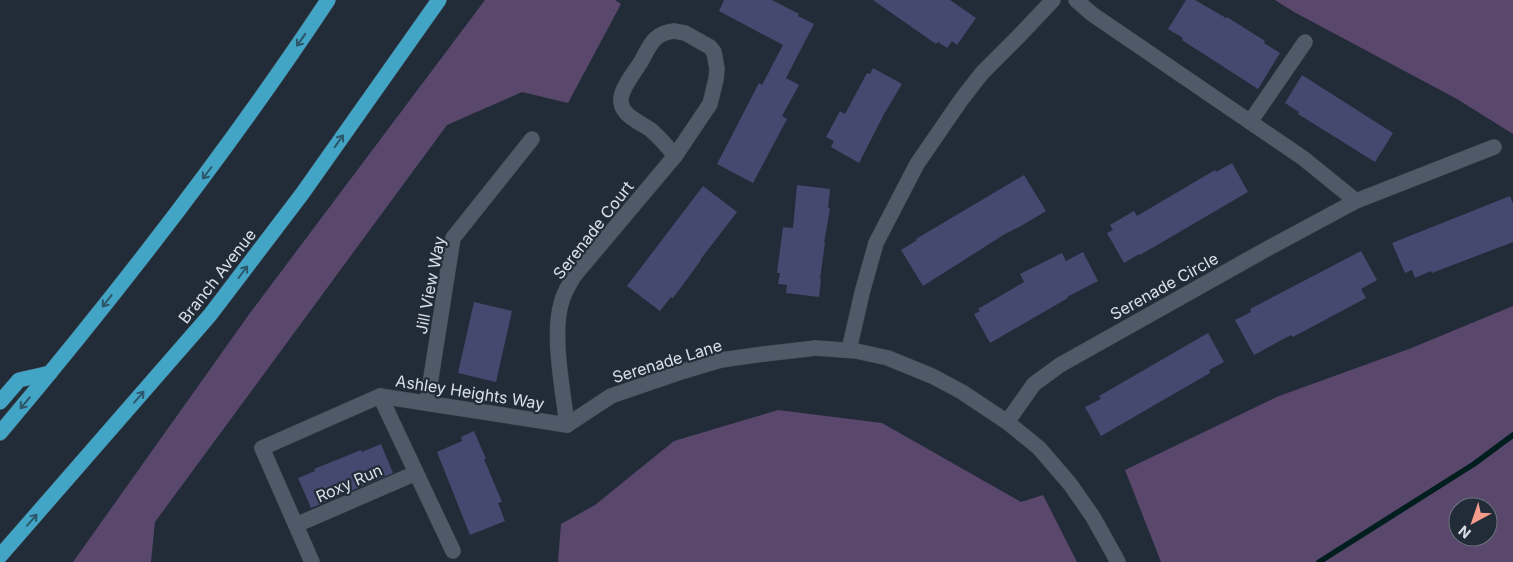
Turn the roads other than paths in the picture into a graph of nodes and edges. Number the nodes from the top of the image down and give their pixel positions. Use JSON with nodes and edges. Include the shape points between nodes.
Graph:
{"nodes":[{"id":1,"x":328,"y":0,"type":"edge"},
{"id":2,"x":439,"y":0,"type":"edge"},
{"id":3,"x":1053,"y":0,"type":"edge"},
{"id":4,"x":1076,"y":0,"type":"edge"},
{"id":5,"x":1305,"y":42,"type":"dead end"},
{"id":6,"x":1250,"y":122,"type":"junction"},
{"id":7,"x":532,"y":140,"type":"dead end"},
{"id":8,"x":1494,"y":147,"type":"dead end"},
{"id":9,"x":675,"y":156,"type":"junction"},
{"id":10,"x":1356,"y":201,"type":"junction"},
{"id":11,"x":850,"y":350,"type":"junction"},
{"id":12,"x":50,"y":373,"type":"junction"},
{"id":13,"x":380,"y":396,"type":"junction"},
{"id":14,"x":0,"y":402,"type":"edge"},
{"id":15,"x":427,"y":403,"type":"junction"},
{"id":16,"x":1007,"y":422,"type":"junction"},
{"id":17,"x":567,"y":425,"type":"junction"},
{"id":18,"x":0,"y":433,"type":"edge"},
{"id":19,"x":416,"y":472,"type":"junction"},
{"id":20,"x":296,"y":526,"type":"junction"},
{"id":21,"x":16,"y":538,"type":"junction"},
{"id":22,"x":453,"y":550,"type":"dead end"},
{"id":23,"x":0,"y":556,"type":"edge"},
{"id":24,"x":3,"y":562,"type":"edge"},
{"id":25,"x":312,"y":562,"type":"edge"},
{"id":26,"x":1118,"y":562,"type":"edge"}],
"edges":[{"from":1,"to":12,"type":"highway","one_way":true,"via":[[161,234]]},
{"from":21,"to":2,"type":"highway","name":"Branch Avenue","one_way":true,"via":[[210,315],[302,194]]},
{"from":3,"to":11,"type":"street","via":[[982,73],[917,164],[876,243]]},
{"from":4,"to":6,"type":"street"},
{"from":5,"to":6,"type":"street"},
{"from":6,"to":10,"type":"street","via":[[1303,158]]},
{"from":7,"to":15,"type":"street","name":"Jill View Way","via":[[454,238]]},
{"from":8,"to":10,"type":"street","name":"Serenade Circle"},
{"from":9,"to":9,"type":"street","name":"Serenade Court","via":[[710,104],[717,70],[710,47],[685,33],[674,31],[661,34],[647,49],[622,92],[621,103],[627,114],[650,130]]},
{"from":9,"to":17,"type":"street","name":"Serenade Court","via":[[574,276],[560,304],[558,343]]},
{"from":10,"to":16,"type":"street","name":"Serenade Circle","via":[[1060,365],[1034,384]]},
{"from":11,"to":16,"type":"street","name":"Serenade Lane","via":[[888,358],[932,376]]},
{"from":11,"to":17,"type":"street","name":"Serenade Lane","via":[[816,348],[720,360],[611,396]]},
{"from":12,"to":14,"type":"highway","via":[[19,380]]},
{"from":12,"to":18,"type":"highway","one_way":true},
{"from":13,"to":15,"type":"street","name":"Ashley Heights Way"},
{"from":13,"to":19,"type":"street"},
{"from":13,"to":20,"type":"street","name":"Ashley Heights Way","via":[[262,448]]},
{"from":15,"to":17,"type":"street","name":"Ashley Heights Way"},
{"from":16,"to":26,"type":"street","name":"Serenade Lane","via":[[1039,448],[1070,484]]},
{"from":19,"to":20,"type":"street","name":"Roxy Run"},
{"from":19,"to":22,"type":"street"},
{"from":20,"to":25,"type":"street","name":"Ashley Heights Way"},
{"from":21,"to":23,"type":"highway","name":"Branch Avenue"},
{"from":21,"to":24,"type":"highway"}]}
